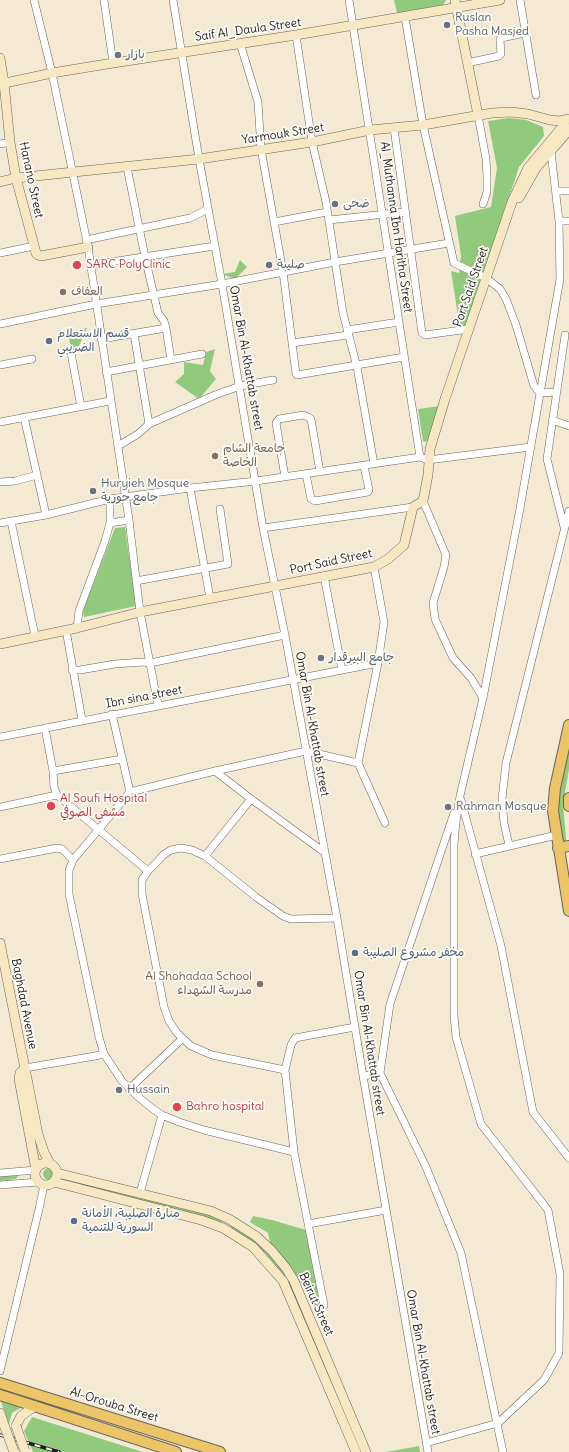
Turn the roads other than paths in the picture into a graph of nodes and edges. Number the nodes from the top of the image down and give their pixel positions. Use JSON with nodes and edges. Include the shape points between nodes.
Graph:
{"nodes":[{"id":1,"x":34,"y":0,"type":"edge"},
{"id":2,"x":104,"y":0,"type":"edge"},
{"id":3,"x":173,"y":0,"type":"edge"},
{"id":4,"x":349,"y":0,"type":"edge"},
{"id":5,"x":500,"y":0,"type":"edge"},
{"id":6,"x":520,"y":0,"type":"edge"},
{"id":7,"x":456,"y":4,"type":"edge"},
{"id":8,"x":405,"y":17,"type":"junction"},
{"id":9,"x":354,"y":26,"type":"junction"},
{"id":10,"x":525,"y":34,"type":"junction"},
{"id":11,"x":296,"y":35,"type":"junction"},
{"id":12,"x":240,"y":43,"type":"junction"},
{"id":13,"x":181,"y":52,"type":"junction"},
{"id":14,"x":0,"y":58,"type":"edge"},
{"id":15,"x":113,"y":63,"type":"junction"},
{"id":16,"x":467,"y":63,"type":"junction"},
{"id":17,"x":52,"y":73,"type":"junction"},
{"id":18,"x":2,"y":84,"type":"edge"},
{"id":19,"x":536,"y":95,"type":"dead end"},
{"id":20,"x":478,"y":115,"type":"junction"},
{"id":21,"x":569,"y":119,"type":"edge"},
{"id":22,"x":423,"y":125,"type":"junction"},
{"id":23,"x":394,"y":128,"type":"junction"},
{"id":24,"x":370,"y":130,"type":"junction"},
{"id":25,"x":569,"y":130,"type":"edge"},
{"id":26,"x":10,"y":142,"type":"junction"},
{"id":27,"x":312,"y":142,"type":"junction"},
{"id":28,"x":0,"y":144,"type":"edge"},
{"id":29,"x":261,"y":150,"type":"junction"},
{"id":30,"x":551,"y":152,"type":"junction"},
{"id":31,"x":199,"y":159,"type":"junction"},
{"id":32,"x":127,"y":167,"type":"junction"},
{"id":33,"x":73,"y":172,"type":"junction"},
{"id":34,"x":16,"y":178,"type":"junction"},
{"id":35,"x":0,"y":182,"type":"edge"},
{"id":36,"x":556,"y":191,"type":"junction"},
{"id":37,"x":569,"y":191,"type":"edge"},
{"id":38,"x":483,"y":204,"type":"dead end"},
{"id":39,"x":208,"y":209,"type":"junction"},
{"id":40,"x":327,"y":212,"type":"junction"},
{"id":41,"x":405,"y":212,"type":"junction"},
{"id":42,"x":509,"y":212,"type":"junction"},
{"id":43,"x":383,"y":214,"type":"junction"},
{"id":44,"x":328,"y":220,"type":"junction"},
{"id":45,"x":559,"y":221,"type":"junction"},
{"id":46,"x":569,"y":221,"type":"edge"},
{"id":47,"x":274,"y":222,"type":"junction"},
{"id":48,"x":139,"y":229,"type":"junction"},
{"id":49,"x":87,"y":243,"type":"junction"},
{"id":50,"x":449,"y":243,"type":"junction"},
{"id":51,"x":34,"y":246,"type":"junction"},
{"id":52,"x":215,"y":246,"type":"junction"},
{"id":53,"x":410,"y":249,"type":"junction"},
{"id":54,"x":389,"y":252,"type":"junction"},
{"id":55,"x":0,"y":253,"type":"edge"},
{"id":56,"x":145,"y":257,"type":"junction"},
{"id":57,"x":335,"y":262,"type":"junction"},
{"id":58,"x":91,"y":265,"type":"junction"},
{"id":59,"x":283,"y":272,"type":"junction"},
{"id":60,"x":486,"y":278,"type":"junction"},
{"id":61,"x":222,"y":284,"type":"junction"},
{"id":62,"x":154,"y":294,"type":"junction"},
{"id":63,"x":96,"y":304,"type":"junction"},
{"id":64,"x":399,"y":322,"type":"junction"},
{"id":65,"x":0,"y":324,"type":"edge"},
{"id":66,"x":166,"y":328,"type":"junction"},
{"id":67,"x":469,"y":329,"type":"junction"},
{"id":68,"x":550,"y":332,"type":"junction"},
{"id":69,"x":348,"y":333,"type":"junction"},
{"id":70,"x":134,"y":334,"type":"junction"},
{"id":71,"x":567,"y":336,"type":"edge"},
{"id":72,"x":101,"y":339,"type":"junction"},
{"id":73,"x":292,"y":343,"type":"junction"},
{"id":74,"x":71,"y":353,"type":"dead end"},
{"id":75,"x":202,"y":354,"type":"dead end"},
{"id":76,"x":404,"y":357,"type":"junction"},
{"id":77,"x":32,"y":359,"type":"dead end"},
{"id":78,"x":171,"y":360,"type":"junction"},
{"id":79,"x":0,"y":365,"type":"edge"},
{"id":80,"x":356,"y":365,"type":"junction"},
{"id":81,"x":140,"y":366,"type":"junction"},
{"id":82,"x":106,"y":372,"type":"junction"},
{"id":83,"x":273,"y":380,"type":"dead end"},
{"id":84,"x":240,"y":386,"type":"junction"},
{"id":85,"x":556,"y":392,"type":"junction"},
{"id":86,"x":540,"y":393,"type":"junction"},
{"id":87,"x":110,"y":401,"type":"junction"},
{"id":88,"x":81,"y":406,"type":"junction"},
{"id":89,"x":24,"y":417,"type":"junction"},
{"id":90,"x":552,"y":420,"type":"junction"},
{"id":91,"x":0,"y":422,"type":"edge"},
{"id":92,"x":149,"y":424,"type":"junction"},
{"id":93,"x":569,"y":426,"type":"edge"},
{"id":94,"x":118,"y":446,"type":"junction"},
{"id":95,"x":531,"y":447,"type":"junction"},
{"id":96,"x":424,"y":459,"type":"junction"},
{"id":97,"x":374,"y":464,"type":"junction"},
{"id":98,"x":364,"y":466,"type":"junction"},
{"id":99,"x":320,"y":472,"type":"junction"},
{"id":100,"x":306,"y":474,"type":"junction"},
{"id":101,"x":37,"y":475,"type":"junction"},
{"id":102,"x":286,"y":477,"type":"junction"},
{"id":103,"x":256,"y":481,"type":"junction"},
{"id":104,"x":0,"y":482,"type":"edge"},
{"id":105,"x":190,"y":488,"type":"junction"},
{"id":106,"x":126,"y":497,"type":"junction"},
{"id":107,"x":110,"y":499,"type":"junction"},
{"id":108,"x":423,"y":501,"type":"junction"},
{"id":109,"x":413,"y":507,"type":"junction"},
{"id":110,"x":220,"y":510,"type":"dead end"},
{"id":111,"x":569,"y":511,"type":"edge"},
{"id":112,"x":46,"y":515,"type":"junction"},
{"id":113,"x":129,"y":520,"type":"junction"},
{"id":114,"x":11,"y":521,"type":"junction"},
{"id":115,"x":0,"y":523,"type":"edge"},
{"id":116,"x":110,"y":523,"type":"junction"},
{"id":117,"x":263,"y":528,"type":"junction"},
{"id":118,"x":565,"y":529,"type":"junction"},
{"id":119,"x":566,"y":540,"type":"edge"},
{"id":120,"x":374,"y":567,"type":"junction"},
{"id":121,"x":205,"y":568,"type":"junction"},
{"id":122,"x":324,"y":576,"type":"junction"},
{"id":123,"x":136,"y":581,"type":"junction"},
{"id":124,"x":275,"y":586,"type":"junction"},
{"id":125,"x":210,"y":598,"type":"junction"},
{"id":126,"x":140,"y":612,"type":"junction"},
{"id":127,"x":77,"y":628,"type":"junction"},
{"id":128,"x":66,"y":630,"type":"junction"},
{"id":129,"x":35,"y":636,"type":"junction"},
{"id":130,"x":285,"y":636,"type":"junction"},
{"id":131,"x":0,"y":644,"type":"edge"},
{"id":132,"x":150,"y":662,"type":"junction"},
{"id":133,"x":378,"y":663,"type":"junction"},
{"id":134,"x":72,"y":670,"type":"junction"},
{"id":135,"x":342,"y":670,"type":"junction"},
{"id":136,"x":293,"y":679,"type":"junction"},
{"id":137,"x":483,"y":698,"type":"junction"},
{"id":138,"x":158,"y":705,"type":"junction"},
{"id":139,"x":112,"y":714,"type":"junction"},
{"id":140,"x":82,"y":720,"type":"junction"},
{"id":141,"x":569,"y":725,"type":"edge"},
{"id":142,"x":44,"y":728,"type":"junction"},
{"id":143,"x":0,"y":737,"type":"edge"},
{"id":144,"x":306,"y":751,"type":"junction"},
{"id":145,"x":122,"y":759,"type":"junction"},
{"id":146,"x":358,"y":763,"type":"junction"},
{"id":147,"x":53,"y":771,"type":"junction"},
{"id":148,"x":215,"y":771,"type":"junction"},
{"id":149,"x":130,"y":792,"type":"junction"},
{"id":150,"x":57,"y":795,"type":"junction"},
{"id":151,"x":460,"y":796,"type":"junction"},
{"id":152,"x":251,"y":799,"type":"junction"},
{"id":153,"x":0,"y":807,"type":"edge"},
{"id":154,"x":385,"y":823,"type":"dead end"},
{"id":155,"x":99,"y":830,"type":"junction"},
{"id":156,"x":556,"y":836,"type":"junction"},
{"id":157,"x":509,"y":846,"type":"junction"},
{"id":158,"x":569,"y":846,"type":"edge"},
{"id":159,"x":558,"y":848,"type":"junction"},
{"id":160,"x":324,"y":852,"type":"junction"},
{"id":161,"x":475,"y":854,"type":"junction"},
{"id":162,"x":205,"y":856,"type":"junction"},
{"id":163,"x":0,"y":859,"type":"edge"},
{"id":164,"x":73,"y":860,"type":"junction"},
{"id":165,"x":148,"y":871,"type":"junction"},
{"id":166,"x":569,"y":911,"type":"edge"},
{"id":167,"x":337,"y":918,"type":"junction"},
{"id":168,"x":0,"y":943,"type":"edge"},
{"id":169,"x":1,"y":955,"type":"edge"},
{"id":170,"x":355,"y":1027,"type":"junction"},
{"id":171,"x":182,"y":1039,"type":"junction"},
{"id":172,"x":104,"y":1054,"type":"junction"},
{"id":173,"x":25,"y":1068,"type":"junction"},
{"id":174,"x":285,"y":1070,"type":"junction"},
{"id":175,"x":380,"y":1073,"type":"junction"},
{"id":176,"x":363,"y":1076,"type":"junction"},
{"id":177,"x":129,"y":1089,"type":"junction"},
{"id":178,"x":162,"y":1115,"type":"junction"},
{"id":179,"x":294,"y":1152,"type":"junction"},
{"id":180,"x":569,"y":1158,"type":"edge"},
{"id":181,"x":50,"y":1164,"type":"junction"},
{"id":182,"x":36,"y":1170,"type":"junction"},
{"id":183,"x":0,"y":1173,"type":"edge"},
{"id":184,"x":55,"y":1177,"type":"junction"},
{"id":185,"x":41,"y":1183,"type":"junction"},
{"id":186,"x":0,"y":1185,"type":"edge"},
{"id":187,"x":140,"y":1193,"type":"junction"},
{"id":188,"x":386,"y":1210,"type":"junction"},
{"id":189,"x":229,"y":1219,"type":"junction"},
{"id":190,"x":308,"y":1224,"type":"junction"},
{"id":191,"x":223,"y":1228,"type":"junction"},
{"id":192,"x":324,"y":1305,"type":"dead end"},
{"id":193,"x":7,"y":1340,"type":"junction"},
{"id":194,"x":0,"y":1343,"type":"edge"},
{"id":195,"x":0,"y":1371,"type":"edge"},
{"id":196,"x":0,"y":1383,"type":"edge"},
{"id":197,"x":0,"y":1395,"type":"edge"},
{"id":198,"x":35,"y":1406,"type":"junction"},
{"id":199,"x":0,"y":1413,"type":"edge"},
{"id":200,"x":498,"y":1423,"type":"junction"},
{"id":201,"x":426,"y":1443,"type":"junction"},
{"id":202,"x":14,"y":1452,"type":"edge"},
{"id":203,"x":25,"y":1452,"type":"edge"},
{"id":204,"x":176,"y":1452,"type":"edge"},
{"id":205,"x":220,"y":1452,"type":"edge"},
{"id":206,"x":356,"y":1452,"type":"edge"},
{"id":207,"x":366,"y":1452,"type":"edge"},
{"id":208,"x":428,"y":1452,"type":"edge"},
{"id":209,"x":503,"y":1452,"type":"edge"}],
"edges":[{"from":1,"to":17,"type":"street"},
{"from":2,"to":15,"type":"street"},
{"from":3,"to":13,"type":"street","name":"Omar Bin Al-Khattab street"},
{"from":4,"to":9,"type":"street","name":"Al_Muthanna Ibn Haritha Street"},
{"from":5,"to":7,"type":"main road","name":"Saif Al_Daula Street"},
{"from":6,"to":10,"type":"street"},
{"from":7,"to":8,"type":"main road","name":"Saif Al_Daula Street"},
{"from":7,"to":16,"type":"main road"},
{"from":8,"to":9,"type":"main road","name":"Saif Al_Daula Street"},
{"from":8,"to":22,"type":"street"},
{"from":9,"to":11,"type":"main road","name":"Saif Al_Daula Street"},
{"from":9,"to":24,"type":"street","name":"Al_Muthanna Ibn Haritha Street"},
{"from":10,"to":16,"type":"street","via":[[501,38],[499,56]]},
{"from":10,"to":19,"type":"street"},
{"from":11,"to":12,"type":"main road","name":"Saif Al_Daula Street"},
{"from":11,"to":27,"type":"street"},
{"from":12,"to":13,"type":"main road","name":"Saif Al_Daula Street"},
{"from":12,"to":29,"type":"street","via":[[258,102]]},
{"from":13,"to":15,"type":"main road","name":"Saif Al_Daula Street"},
{"from":13,"to":31,"type":"street","name":"Omar Bin Al-Khattab street"},
{"from":14,"to":18,"type":"main road","name":"Hanano Street"},
{"from":15,"to":17,"type":"main road","name":"Saif Al_Daula Street"},
{"from":16,"to":20,"type":"main road"},
{"from":17,"to":18,"type":"main road","name":"Saif Al_Daula Street"},
{"from":17,"to":33,"type":"street"},
{"from":18,"to":26,"type":"main road","name":"Hanano Street"},
{"from":20,"to":21,"type":"main road","name":"Yarmouk Street","via":[[511,112],[550,120]]},
{"from":20,"to":22,"type":"main road","name":"Yarmouk Street"},
{"from":20,"to":38,"type":"street","via":[[488,176]]},
{"from":21,"to":42,"type":"main road","via":[[528,168]]},
{"from":22,"to":23,"type":"main road","name":"Yarmouk Street"},
{"from":22,"to":50,"type":"street"},
{"from":23,"to":24,"type":"main road","name":"Yarmouk Street"},
{"from":23,"to":41,"type":"street"},
{"from":24,"to":27,"type":"main road","name":"Yarmouk Street"},
{"from":24,"to":43,"type":"street","name":"Al_Muthanna Ibn Haritha Street"},
{"from":25,"to":30,"type":"main road","name":"Port Said Street"},
{"from":26,"to":28,"type":"street"},
{"from":26,"to":34,"type":"main road","name":"Hanano Street"},
{"from":27,"to":29,"type":"main road","name":"Yarmouk Street"},
{"from":27,"to":40,"type":"street"},
{"from":29,"to":31,"type":"main road","name":"Yarmouk Street"},
{"from":29,"to":47,"type":"street"},
{"from":30,"to":36,"type":"street"},
{"from":30,"to":42,"type":"main road","name":"Port Said Street","via":[[536,168]]},
{"from":31,"to":32,"type":"main road","name":"Yarmouk Street"},
{"from":31,"to":39,"type":"street","name":"Omar Bin Al-Khattab street"},
{"from":32,"to":33,"type":"main road","name":"Yarmouk Street"},
{"from":32,"to":48,"type":"street"},
{"from":33,"to":34,"type":"main road","name":"Yarmouk Street"},
{"from":33,"to":49,"type":"street"},
{"from":34,"to":35,"type":"main road","name":"Yarmouk Street"},
{"from":34,"to":51,"type":"main road","name":"Hanano Street"},
{"from":36,"to":37,"type":"street"},
{"from":36,"to":45,"type":"street"},
{"from":39,"to":48,"type":"street","via":[[190,218]]},
{"from":39,"to":52,"type":"street","name":"Omar Bin Al-Khattab street"},
{"from":40,"to":44,"type":"street"},
{"from":40,"to":47,"type":"street"},
{"from":41,"to":43,"type":"street"},
{"from":41,"to":53,"type":"street"},
{"from":42,"to":60,"type":"main road","name":"Port Said Street"},
{"from":43,"to":44,"type":"street"},
{"from":43,"to":54,"type":"street","name":"Al_Muthanna Ibn Haritha Street"},
{"from":44,"to":57,"type":"street"},
{"from":45,"to":46,"type":"street"},
{"from":45,"to":68,"type":"street","via":[[560,279]]},
{"from":47,"to":59,"type":"street"},
{"from":48,"to":49,"type":"street"},
{"from":48,"to":56,"type":"street"},
{"from":49,"to":51,"type":"main road","via":[[41,256],[36,253]]},
{"from":49,"to":58,"type":"street"},
{"from":50,"to":53,"type":"street"},
{"from":50,"to":60,"type":"street","via":[[454,263]]},
{"from":51,"to":55,"type":"street"},
{"from":52,"to":56,"type":"street"},
{"from":52,"to":61,"type":"street","name":"Omar Bin Al-Khattab street"},
{"from":53,"to":54,"type":"street"},
{"from":53,"to":67,"type":"street","via":[[422,334],[425,336]]},
{"from":54,"to":57,"type":"street"},
{"from":54,"to":64,"type":"street","name":"Al_Muthanna Ibn Haritha Street"},
{"from":56,"to":58,"type":"street"},
{"from":56,"to":62,"type":"street"},
{"from":57,"to":59,"type":"street"},
{"from":57,"to":69,"type":"street"},
{"from":58,"to":63,"type":"street"},
{"from":59,"to":61,"type":"street"},
{"from":59,"to":73,"type":"street"},
{"from":60,"to":67,"type":"main road","name":"Port Said Street"},
{"from":60,"to":86,"type":"street","via":[[500,289],[506,299],[533,383]]},
{"from":61,"to":62,"type":"street"},
{"from":61,"to":84,"type":"street","name":"Omar Bin Al-Khattab street"},
{"from":62,"to":63,"type":"street"},
{"from":62,"to":66,"type":"street","via":[[158,313]]},
{"from":63,"to":65,"type":"street"},
{"from":63,"to":72,"type":"street"},
{"from":64,"to":69,"type":"street"},
{"from":64,"to":76,"type":"street","name":"Al_Muthanna Ibn Haritha Street"},
{"from":66,"to":70,"type":"street"},
{"from":66,"to":78,"type":"street"},
{"from":67,"to":96,"type":"main road","name":"Port Said Street","via":[[430,449]]},
{"from":68,"to":71,"type":"street"},
{"from":68,"to":86,"type":"street"},
{"from":69,"to":73,"type":"street"},
{"from":69,"to":80,"type":"street"},
{"from":70,"to":72,"type":"street"},
{"from":70,"to":81,"type":"street"},
{"from":71,"to":85,"type":"street"},
{"from":72,"to":82,"type":"street"},
{"from":73,"to":80,"type":"street","via":[[297,375]]},
{"from":74,"to":88,"type":"street"},
{"from":75,"to":78,"type":"street"},
{"from":76,"to":80,"type":"street"},
{"from":76,"to":96,"type":"street","name":"Al_Muthanna Ibn Haritha Street"},
{"from":77,"to":79,"type":"street"},
{"from":78,"to":81,"type":"street"},
{"from":80,"to":97,"type":"street"},
{"from":81,"to":82,"type":"street"},
{"from":81,"to":92,"type":"street"},
{"from":82,"to":87,"type":"street"},
{"from":83,"to":84,"type":"street"},
{"from":84,"to":92,"type":"street"},
{"from":84,"to":103,"type":"street","name":"Omar Bin Al-Khattab street"},
{"from":85,"to":86,"type":"street"},
{"from":85,"to":90,"type":"street"},
{"from":86,"to":95,"type":"street"},
{"from":87,"to":88,"type":"street"},
{"from":87,"to":94,"type":"street"},
{"from":88,"to":89,"type":"street"},
{"from":89,"to":91,"type":"street"},
{"from":89,"to":101,"type":"street"},
{"from":90,"to":93,"type":"street"},
{"from":90,"to":118,"type":"street","via":[[546,459]]},
{"from":92,"to":94,"type":"street"},
{"from":94,"to":106,"type":"street"},
{"from":95,"to":96,"type":"street"},
{"from":95,"to":137,"type":"street"},
{"from":96,"to":97,"type":"street"},
{"from":96,"to":108,"type":"main road","name":"Port Said Street","via":[[428,475]]},
{"from":97,"to":98,"type":"street"},
{"from":98,"to":99,"type":"street"},
{"from":98,"to":100,"type":"street","via":[[368,492],[315,501],[310,498]]},
{"from":99,"to":100,"type":"street"},
{"from":99,"to":102,"type":"street","via":[[311,420],[303,415],[279,419],[276,423]]},
{"from":100,"to":102,"type":"street"},
{"from":101,"to":104,"type":"street"},
{"from":101,"to":112,"type":"street"},
{"from":102,"to":103,"type":"street"},
{"from":103,"to":105,"type":"street"},
{"from":103,"to":117,"type":"street","name":"Omar Bin Al-Khattab street"},
{"from":105,"to":106,"type":"street"},
{"from":105,"to":121,"type":"street"},
{"from":106,"to":107,"type":"street"},
{"from":106,"to":113,"type":"street"},
{"from":107,"to":112,"type":"street"},
{"from":107,"to":116,"type":"street"},
{"from":108,"to":109,"type":"main road"},
{"from":108,"to":137,"type":"street","via":[[446,555],[433,603],[435,619],[453,658]]},
{"from":109,"to":117,"type":"street"},
{"from":109,"to":120,"type":"main road","name":"Port Said Street","via":[[404,545]]},
{"from":110,"to":121,"type":"street","via":[[228,563]]},
{"from":111,"to":118,"type":"street"},
{"from":112,"to":114,"type":"street"},
{"from":113,"to":116,"type":"street"},
{"from":113,"to":123,"type":"street"},
{"from":114,"to":115,"type":"street"},
{"from":114,"to":129,"type":"street"},
{"from":116,"to":127,"type":"street","via":[[79,611]]},
{"from":117,"to":124,"type":"street","name":"Omar Bin Al-Khattab street"},
{"from":118,"to":119,"type":"street"},
{"from":119,"to":157,"type":"street","via":[[506,763],[502,805]]},
{"from":120,"to":122,"type":"main road","name":"Port Said Street"},
{"from":120,"to":133,"type":"street","via":[[384,622]]},
{"from":121,"to":123,"type":"street"},
{"from":121,"to":125,"type":"street"},
{"from":122,"to":124,"type":"main road","name":"Port Said Street"},
{"from":122,"to":135,"type":"street"},
{"from":123,"to":126,"type":"street"},
{"from":124,"to":125,"type":"main road","name":"Port Said Street"},
{"from":124,"to":130,"type":"street","name":"Omar Bin Al-Khattab street"},
{"from":125,"to":126,"type":"main road","name":"Port Said Street"},
{"from":126,"to":127,"type":"main road","name":"Port Said Street"},
{"from":126,"to":132,"type":"street"},
{"from":127,"to":128,"type":"main road","name":"Port Said Street"},
{"from":128,"to":129,"type":"main road","name":"Port Said Street"},
{"from":128,"to":134,"type":"street"},
{"from":129,"to":131,"type":"main road","name":"Port Said Street"},
{"from":130,"to":132,"type":"street"},
{"from":130,"to":136,"type":"street","name":"Omar Bin Al-Khattab street"},
{"from":132,"to":134,"type":"street"},
{"from":132,"to":138,"type":"street"},
{"from":133,"to":135,"type":"street","name":"Ibn sina street"},
{"from":133,"to":146,"type":"street"},
{"from":134,"to":140,"type":"street"},
{"from":135,"to":136,"type":"street","name":"Ibn sina street"},
{"from":136,"to":138,"type":"street","name":"Ibn sina street"},
{"from":136,"to":144,"type":"street","name":"Omar Bin Al-Khattab street"},
{"from":137,"to":151,"type":"street"},
{"from":138,"to":139,"type":"street","name":"Ibn sina street"},
{"from":139,"to":140,"type":"street","name":"Ibn sina street"},
{"from":139,"to":145,"type":"street"},
{"from":140,"to":142,"type":"street","name":"Ibn sina street"},
{"from":141,"to":156,"type":"main road","via":[[554,788]]},
{"from":142,"to":143,"type":"street","name":"Ibn sina street"},
{"from":142,"to":147,"type":"street"},
{"from":144,"to":146,"type":"street"},
{"from":144,"to":148,"type":"street"},
{"from":144,"to":160,"type":"street","name":"Omar Bin Al-Khattab street"},
{"from":145,"to":147,"type":"street"},
{"from":145,"to":149,"type":"street"},
{"from":146,"to":154,"type":"street"},
{"from":147,"to":150,"type":"street"},
{"from":148,"to":149,"type":"street"},
{"from":148,"to":152,"type":"street"},
{"from":149,"to":155,"type":"street"},
{"from":150,"to":153,"type":"street"},
{"from":150,"to":155,"type":"street"},
{"from":151,"to":161,"type":"street"},
{"from":151,"to":175,"type":"street","via":[[390,1004]]},
{"from":151,"to":200,"type":"street","via":[[454,844],[456,1037],[481,1124],[548,1210],[560,1274],[559,1353],[544,1380]]},
{"from":152,"to":160,"type":"street"},
{"from":152,"to":162,"type":"street"},
{"from":155,"to":164,"type":"street"},
{"from":155,"to":165,"type":"street"},
{"from":156,"to":157,"type":"street"},
{"from":156,"to":159,"type":"main road"},
{"from":157,"to":161,"type":"street"},
{"from":158,"to":159,"type":"main road"},
{"from":159,"to":166,"type":"main road"},
{"from":160,"to":167,"type":"street","name":"Omar Bin Al-Khattab street"},
{"from":161,"to":180,"type":"street","via":[[501,946],[533,1112]]},
{"from":162,"to":165,"type":"street","via":[[181,848],[171,850]]},
{"from":162,"to":167,"type":"street","via":[[283,916],[291,919]]},
{"from":163,"to":164,"type":"street","via":[[57,848],[62,849]]},
{"from":164,"to":172,"type":"street","via":[[69,894]]},
{"from":165,"to":171,"type":"street","via":[[142,880],[142,894],[164,1007],[169,1021]]},
{"from":167,"to":170,"type":"street","name":"Omar Bin Al-Khattab street"},
{"from":168,"to":169,"type":"main road","name":"Baghdad Avenue"},
{"from":169,"to":173,"type":"main road","name":"Baghdad Avenue"},
{"from":170,"to":174,"type":"street","via":[[295,1038]]},
{"from":170,"to":176,"type":"street","name":"Omar Bin Al-Khattab street"},
{"from":171,"to":174,"type":"street","via":[[212,1055]]},
{"from":171,"to":177,"type":"street"},
{"from":172,"to":173,"type":"street"},
{"from":172,"to":177,"type":"street"},
{"from":173,"to":181,"type":"main road","name":"Baghdad Avenue","via":[[40,1139]]},
{"from":173,"to":182,"type":"main road","name":"Baghdad Avenue","via":[[19,1079]]},
{"from":174,"to":179,"type":"street"},
{"from":175,"to":176,"type":"street"},
{"from":175,"to":200,"type":"street","via":[[426,1167],[461,1253]]},
{"from":176,"to":188,"type":"street","name":"Omar Bin Al-Khattab street"},
{"from":177,"to":178,"type":"street"},
{"from":178,"to":179,"type":"street","via":[[204,1130]]},
{"from":178,"to":187,"type":"street"},
{"from":179,"to":190,"type":"street"},
{"from":181,"to":182,"type":"main road","via":[[40,1165]]},
{"from":181,"to":184,"type":"main road","via":[[55,1168]]},
{"from":182,"to":183,"type":"street"},
{"from":182,"to":185,"type":"main road","via":[[35,1176]]},
{"from":184,"to":185,"type":"main road","via":[[49,1185]]},
{"from":184,"to":187,"type":"main road","name":"Beirut Street"},
{"from":184,"to":191,"type":"main road","name":"Beirut Street"},
{"from":185,"to":186,"type":"street"},
{"from":185,"to":193,"type":"street"},
{"from":187,"to":189,"type":"main road","name":"Beirut Street","via":[[211,1211]]},
{"from":188,"to":190,"type":"street"},
{"from":188,"to":201,"type":"street","name":"Omar Bin Al-Khattab street"},
{"from":189,"to":191,"type":"main road"},
{"from":189,"to":207,"type":"main road","name":"Beirut Street","via":[[256,1236],[272,1251],[294,1281]]},
{"from":190,"to":192,"type":"street"},
{"from":191,"to":206,"type":"main road","name":"Beirut Street","via":[[253,1247],[283,1281]]},
{"from":193,"to":194,"type":"street"},
{"from":193,"to":195,"type":"street"},
{"from":196,"to":205,"type":"main road","name":"Al-Orouba Street"},
{"from":197,"to":198,"type":"main road","name":"Al-Orouba Street"},
{"from":198,"to":203,"type":"main road","bridge":true,"via":[[20,1416],[16,1426]]},
{"from":198,"to":204,"type":"main road","name":"Al-Orouba Street"},
{"from":199,"to":202,"type":"main road","bridge":true},
{"from":200,"to":201,"type":"street"},
{"from":200,"to":209,"type":"street"},
{"from":201,"to":208,"type":"street","name":"Omar Bin Al-Khattab street"}]}
